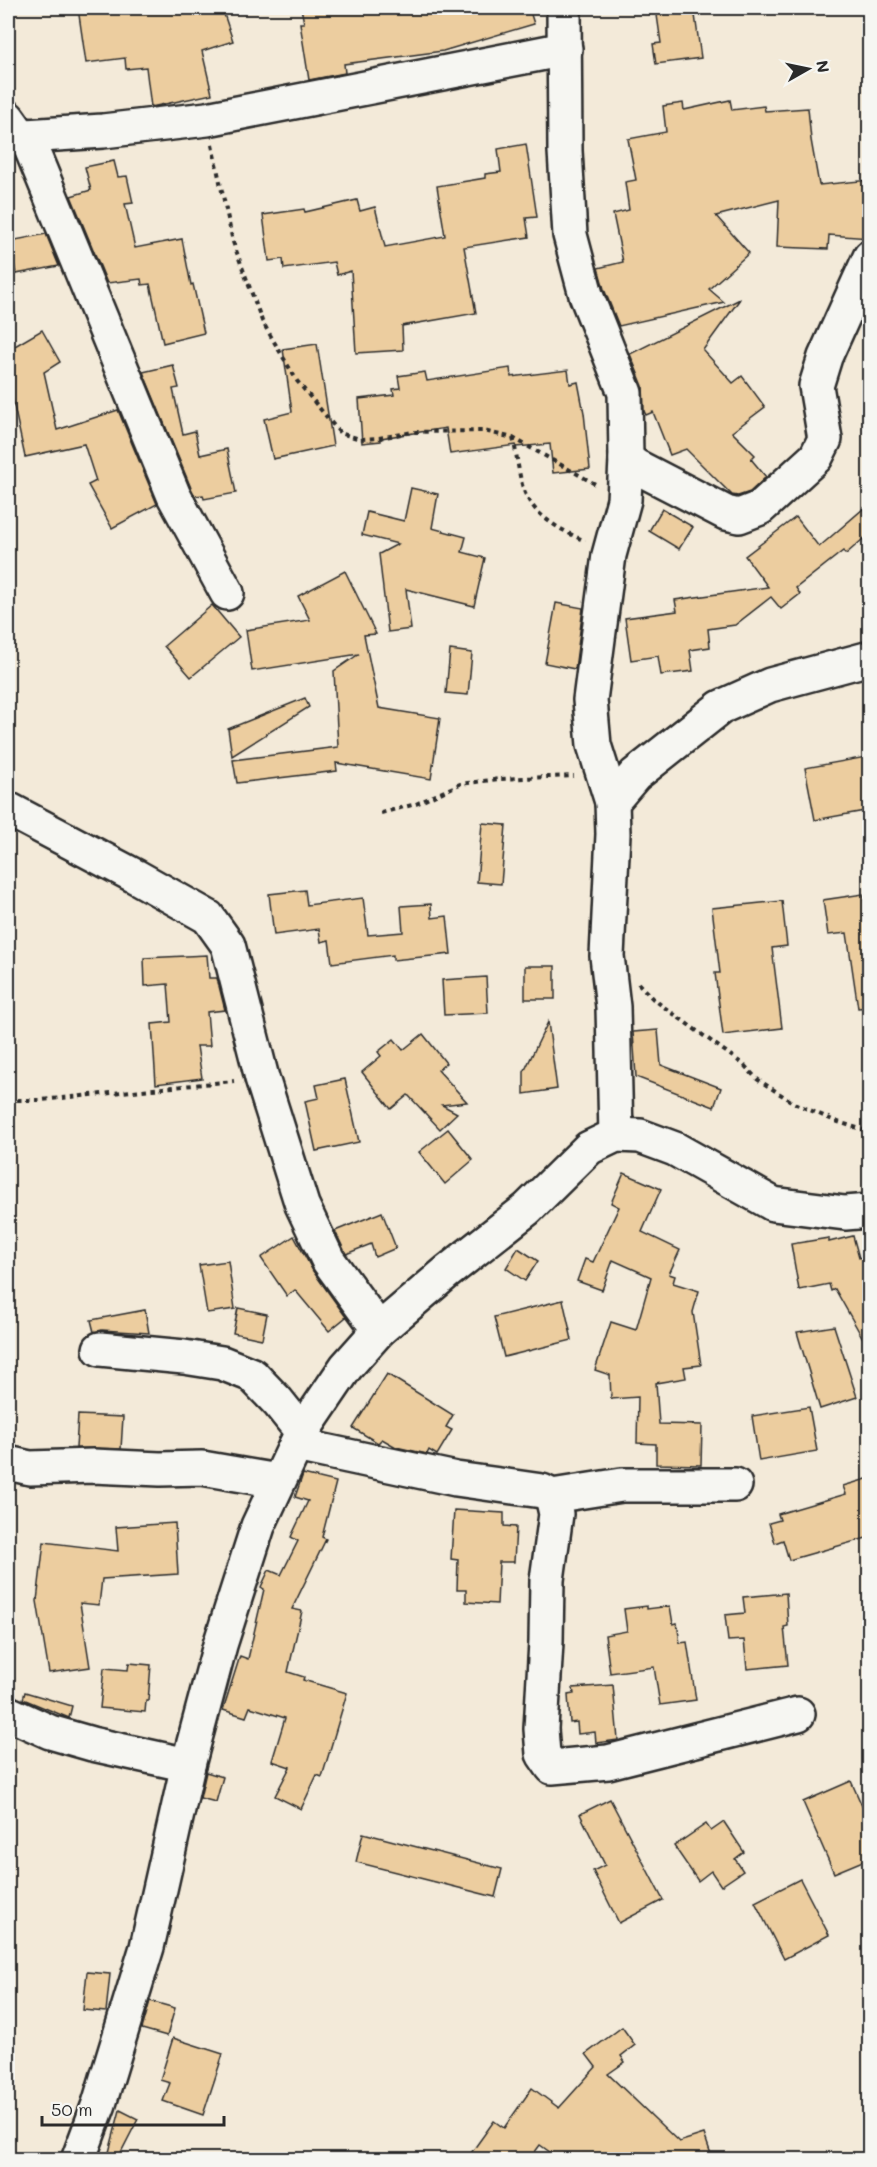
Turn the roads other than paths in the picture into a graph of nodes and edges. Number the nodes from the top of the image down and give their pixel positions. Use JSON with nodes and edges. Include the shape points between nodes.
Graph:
{"nodes":[{"id":1,"x":564,"y":8,"type":"edge"},
{"id":2,"x":565,"y":49,"type":"junction"},
{"id":3,"x":17,"y":127,"type":"edge"},
{"id":4,"x":870,"y":257,"type":"edge"},
{"id":5,"x":626,"y":459,"type":"junction"},
{"id":6,"x":227,"y":593,"type":"dead end"},
{"id":7,"x":870,"y":658,"type":"edge"},
{"id":8,"x":607,"y":788,"type":"junction"},
{"id":9,"x":8,"y":809,"type":"edge"},
{"id":10,"x":616,"y":1135,"type":"junction"},
{"id":11,"x":870,"y":1211,"type":"edge"},
{"id":12,"x":379,"y":1330,"type":"junction"},
{"id":13,"x":100,"y":1349,"type":"dead end"},
{"id":14,"x":299,"y":1438,"type":"junction"},
{"id":15,"x":8,"y":1463,"type":"edge"},
{"id":16,"x":278,"y":1481,"type":"junction"},
{"id":17,"x":735,"y":1485,"type":"dead end"},
{"id":18,"x":552,"y":1496,"type":"junction"},
{"id":19,"x":8,"y":1713,"type":"edge"},
{"id":20,"x":798,"y":1714,"type":"dead end"},
{"id":21,"x":188,"y":1765,"type":"junction"},
{"id":22,"x":78,"y":2160,"type":"edge"}],
"edges":[{"from":1,"to":2,"type":"street"},
{"from":2,"to":3,"type":"street","via":[[207,119],[103,131]]},
{"from":2,"to":5,"type":"street","via":[[570,235],[586,295],[625,393]]},
{"from":3,"to":6,"type":"street","via":[[174,496]]},
{"from":4,"to":5,"type":"street","via":[[816,386],[825,439],[816,457],[760,508],[739,516],[726,513]]},
{"from":5,"to":8,"type":"street","via":[[624,500],[609,555],[590,700],[594,745]]},
{"from":7,"to":8,"type":"street","via":[[770,685],[721,707],[634,775]]},
{"from":8,"to":10,"type":"street","via":[[613,834],[607,956],[613,1006]]},
{"from":9,"to":12,"type":"street","via":[[208,917],[228,945],[262,1078],[302,1205],[328,1260]]},
{"from":10,"to":11,"type":"street","via":[[640,1136],[675,1149],[773,1204],[845,1213]]},
{"from":10,"to":12,"type":"street","via":[[589,1148],[527,1209]]},
{"from":12,"to":14,"type":"street","via":[[346,1367]]},
{"from":13,"to":14,"type":"street","via":[[222,1363],[252,1375],[278,1402]]},
{"from":14,"to":16,"type":"street"},
{"from":14,"to":18,"type":"street","via":[[456,1479],[542,1491]]},
{"from":15,"to":16,"type":"street","via":[[30,1468],[202,1468]]},
{"from":16,"to":21,"type":"street","via":[[258,1526],[220,1645]]},
{"from":17,"to":18,"type":"street","via":[[622,1485]]},
{"from":18,"to":20,"type":"street","via":[[556,1514],[547,1580],[541,1728],[543,1754],[552,1767],[608,1762]]},
{"from":19,"to":21,"type":"street","via":[[50,1732]]},
{"from":21,"to":22,"type":"street","via":[[147,1947]]}]}
